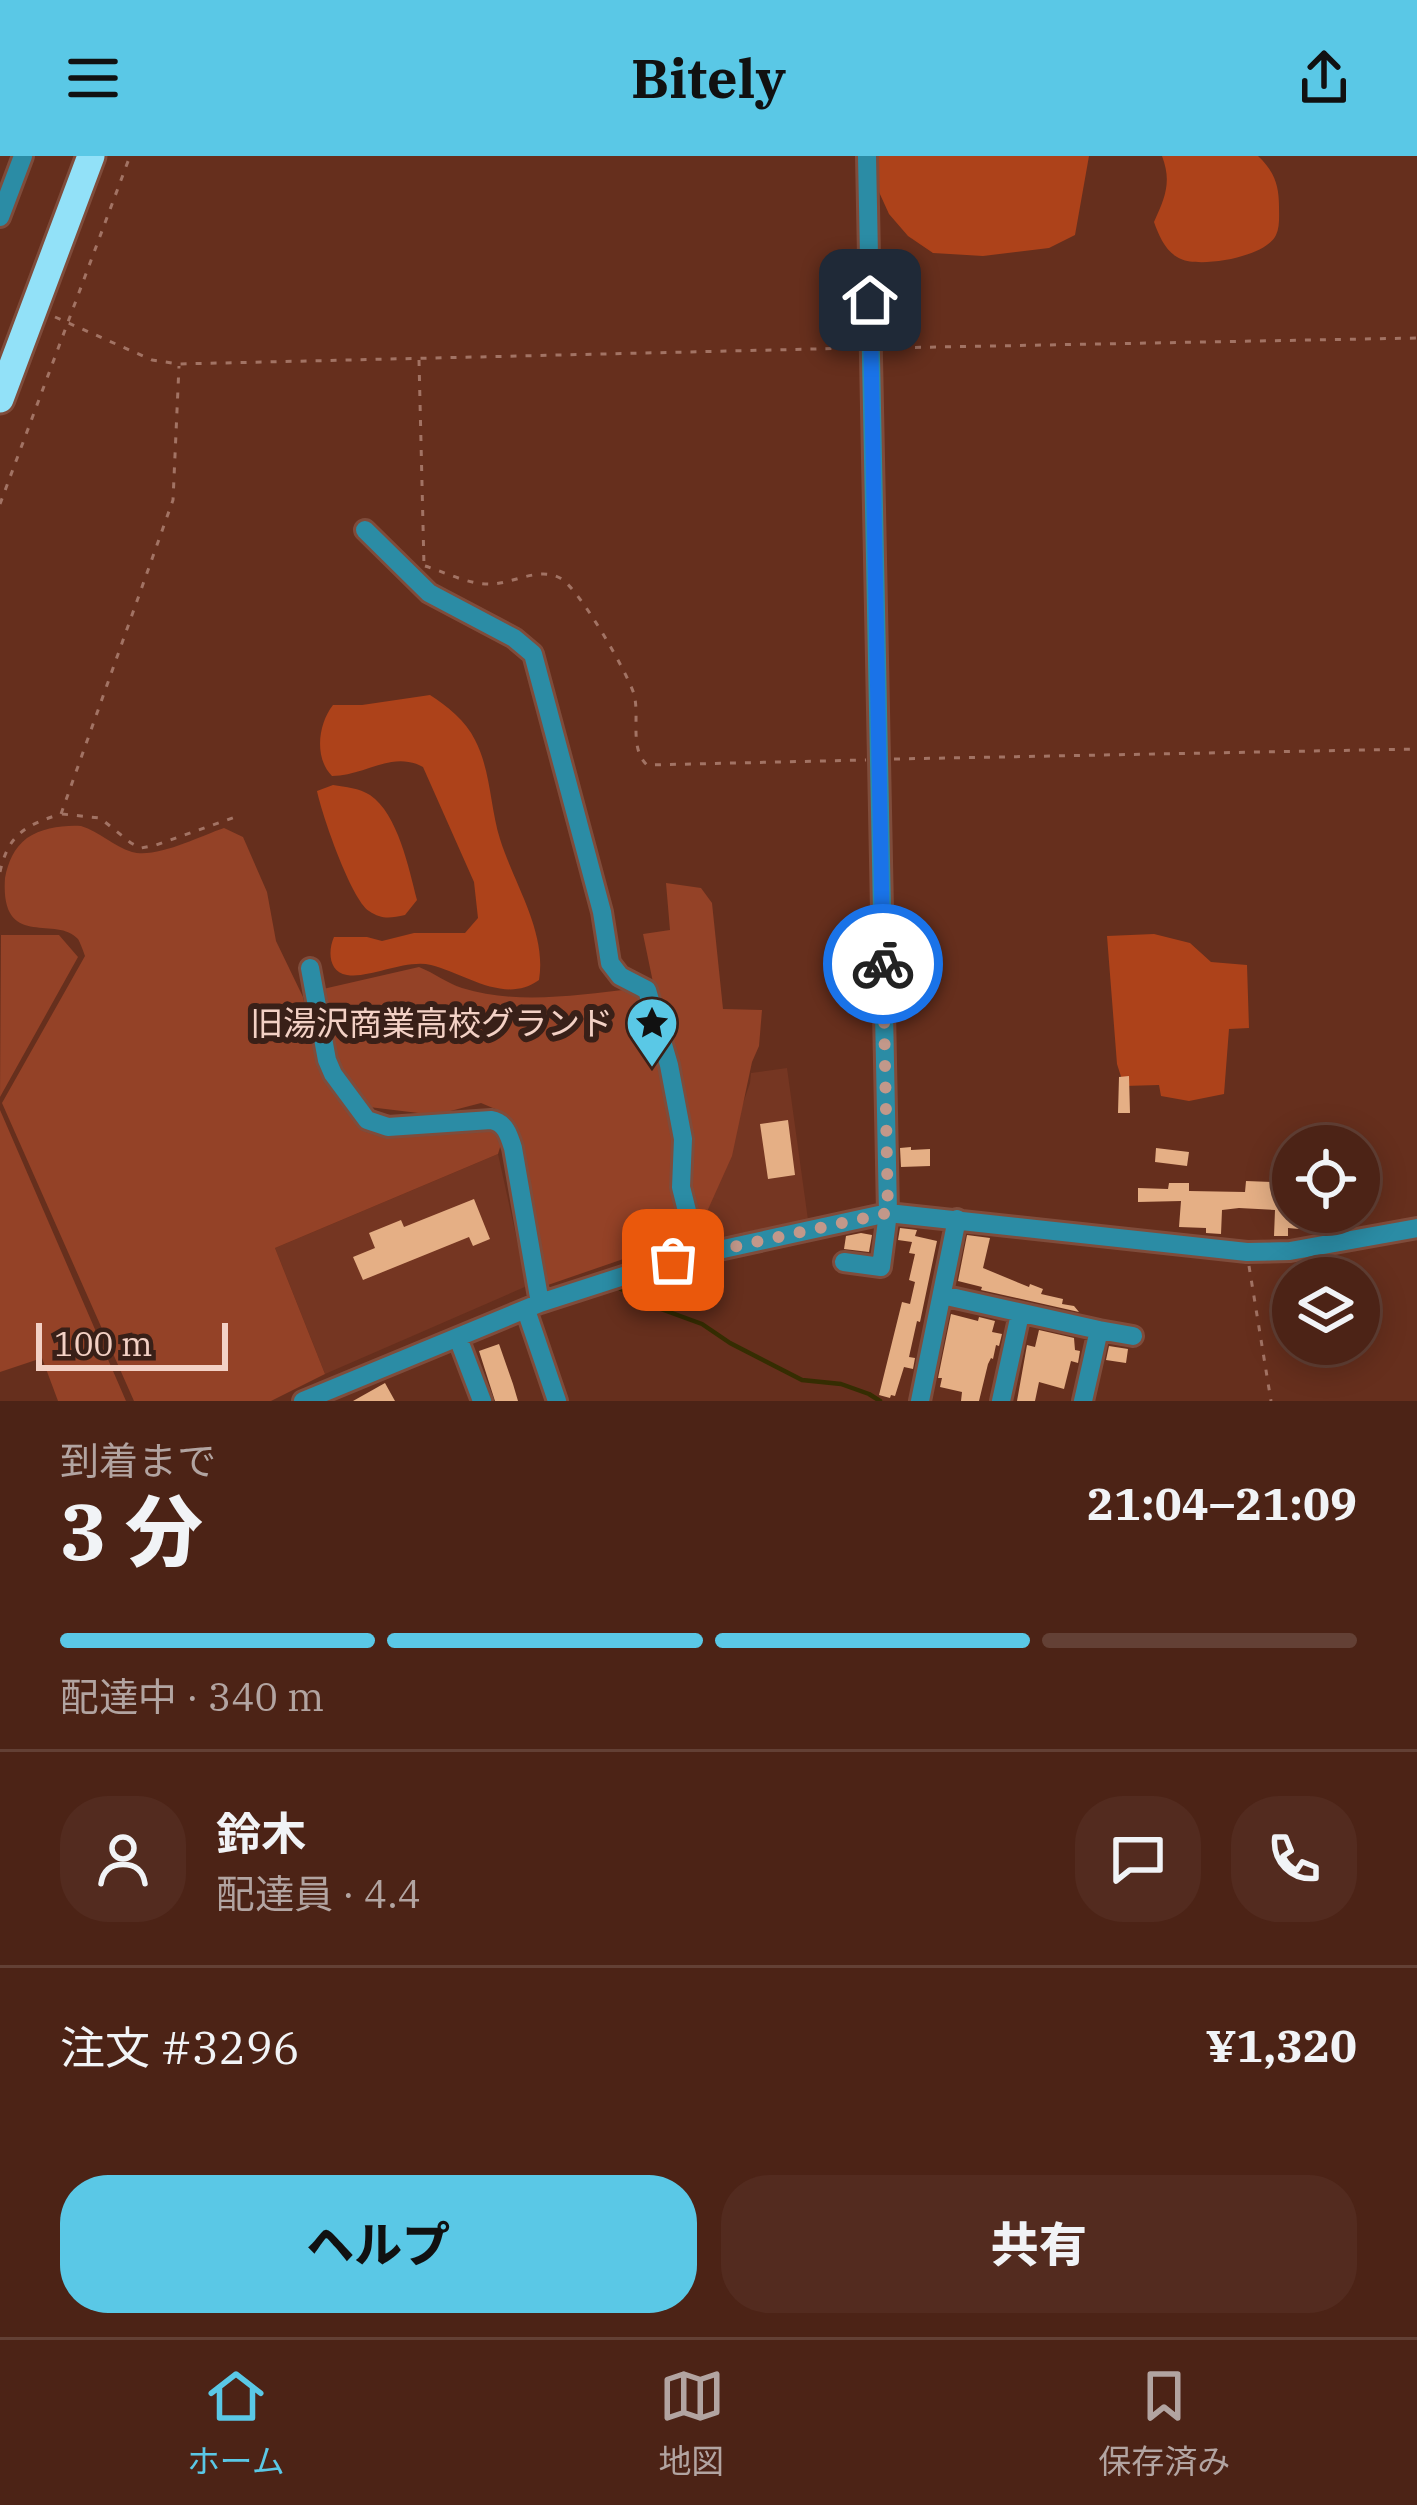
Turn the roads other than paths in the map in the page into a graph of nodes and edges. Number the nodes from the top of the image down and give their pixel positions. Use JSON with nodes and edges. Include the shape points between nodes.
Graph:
{"nodes":[{"id":1,"x":22,"y":156,"type":"edge"},
{"id":2,"x":92,"y":156,"type":"edge"},
{"id":3,"x":867,"y":156,"type":"edge"},
{"id":4,"x":0,"y":217,"type":"edge"},
{"id":5,"x":0,"y":399,"type":"edge"},
{"id":6,"x":365,"y":530,"type":"dead end"},
{"id":7,"x":310,"y":968,"type":"dead end"},
{"id":8,"x":888,"y":1213,"type":"junction"},
{"id":9,"x":957,"y":1219,"type":"junction"},
{"id":10,"x":1417,"y":1228,"type":"edge"},
{"id":11,"x":689,"y":1256,"type":"junction"},
{"id":12,"x":844,"y":1262,"type":"dead end"},
{"id":13,"x":942,"y":1295,"type":"junction"},
{"id":14,"x":533,"y":1306,"type":"junction"},
{"id":15,"x":1020,"y":1314,"type":"junction"},
{"id":16,"x":1099,"y":1330,"type":"junction"},
{"id":17,"x":1133,"y":1336,"type":"dead end"},
{"id":18,"x":458,"y":1339,"type":"junction"},
{"id":19,"x":303,"y":1401,"type":"edge"},
{"id":20,"x":482,"y":1401,"type":"edge"},
{"id":21,"x":557,"y":1401,"type":"edge"},
{"id":22,"x":920,"y":1401,"type":"edge"},
{"id":23,"x":1001,"y":1401,"type":"edge"},
{"id":24,"x":1083,"y":1401,"type":"edge"}],
"edges":[{"from":1,"to":4,"type":"street"},
{"from":2,"to":5,"type":"highway"},
{"from":3,"to":8,"type":"street"},
{"from":6,"to":11,"type":"street","via":[[424,590],[525,645],[538,665],[610,963],[647,990],[669,1065]]},
{"from":7,"to":14,"type":"street","via":[[327,1060],[367,1120],[388,1127],[491,1120],[504,1127]]},
{"from":8,"to":9,"type":"street"},
{"from":8,"to":11,"type":"street"},
{"from":8,"to":12,"type":"street","via":[[881,1267]]},
{"from":9,"to":10,"type":"street","via":[[1247,1252]]},
{"from":9,"to":13,"type":"street"},
{"from":11,"to":14,"type":"street"},
{"from":13,"to":15,"type":"street"},
{"from":13,"to":22,"type":"street"},
{"from":14,"to":18,"type":"street"},
{"from":14,"to":21,"type":"street"},
{"from":15,"to":16,"type":"street"},
{"from":15,"to":23,"type":"street"},
{"from":16,"to":17,"type":"street"},
{"from":16,"to":24,"type":"street"},
{"from":18,"to":19,"type":"street"},
{"from":18,"to":20,"type":"street"}]}
